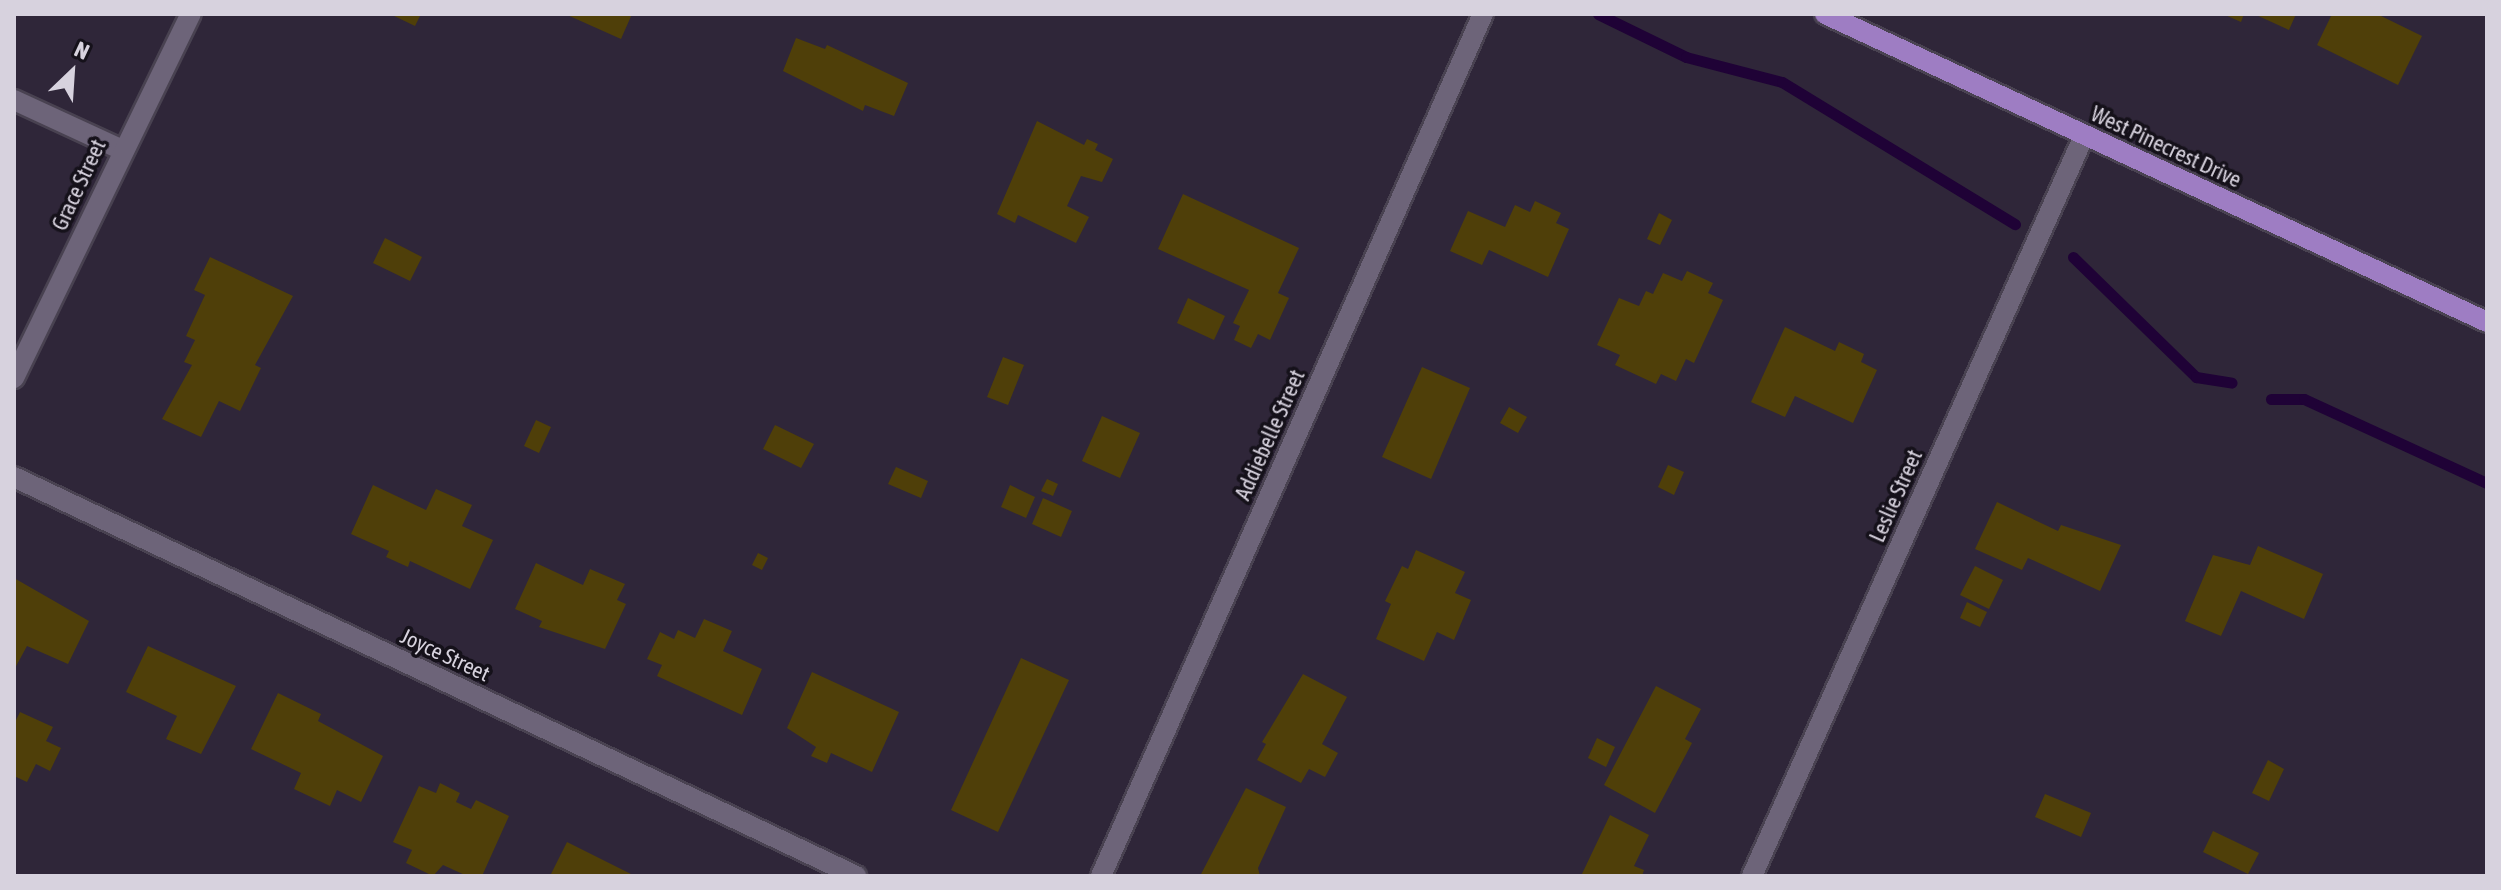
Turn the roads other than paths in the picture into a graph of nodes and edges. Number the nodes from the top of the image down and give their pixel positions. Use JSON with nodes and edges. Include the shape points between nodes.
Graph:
{"nodes":[{"id":1,"x":191,"y":14,"type":"edge"},
{"id":2,"x":1483,"y":14,"type":"edge"},
{"id":3,"x":1825,"y":14,"type":"edge"},
{"id":4,"x":14,"y":100,"type":"edge"},
{"id":5,"x":2084,"y":136,"type":"junction"},
{"id":6,"x":122,"y":150,"type":"junction"},
{"id":7,"x":2487,"y":322,"type":"edge"},
{"id":8,"x":14,"y":378,"type":"edge"},
{"id":9,"x":14,"y":477,"type":"edge"},
{"id":10,"x":856,"y":876,"type":"edge"},
{"id":11,"x":1101,"y":876,"type":"edge"},
{"id":12,"x":1752,"y":876,"type":"edge"}],
"edges":[{"from":1,"to":6,"type":"street","name":"Grace Street"},
{"from":2,"to":11,"type":"street","name":"Addiebelle Street"},
{"from":3,"to":5,"type":"main road","name":"West Pinecrest Drive"},
{"from":4,"to":6,"type":"street"},
{"from":5,"to":7,"type":"main road","name":"West Pinecrest Drive"},
{"from":5,"to":12,"type":"street","name":"Leslie Street"},
{"from":6,"to":8,"type":"street","name":"Grace Street"},
{"from":9,"to":10,"type":"street","name":"Joyce Street"}]}
